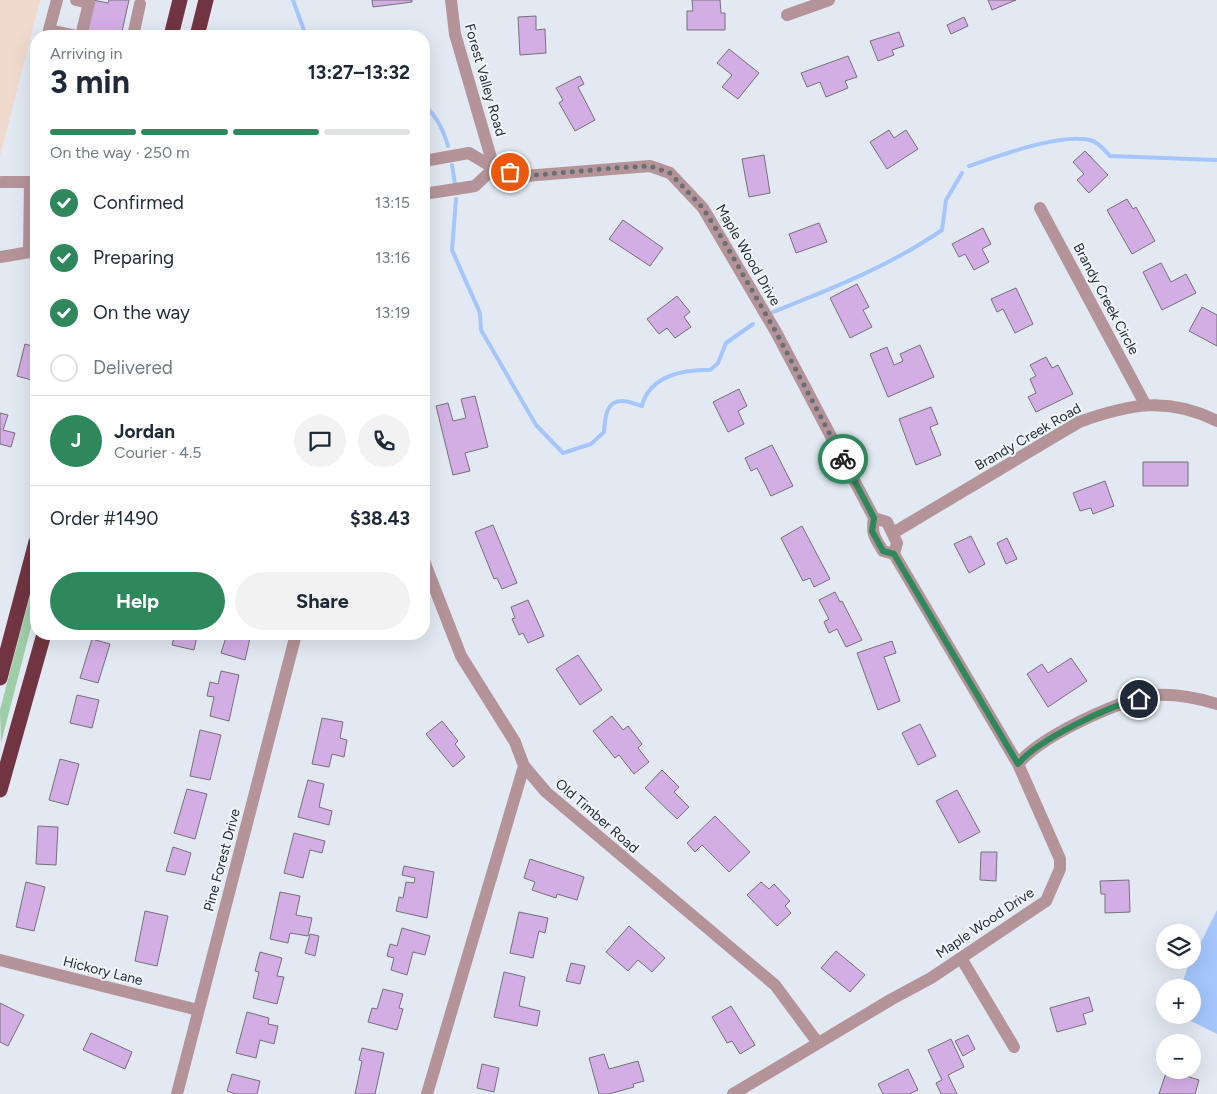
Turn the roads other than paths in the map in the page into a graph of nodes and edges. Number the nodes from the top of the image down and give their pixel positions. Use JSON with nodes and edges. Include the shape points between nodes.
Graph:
{"nodes":[{"id":1,"x":56,"y":0,"type":"edge"},
{"id":2,"x":76,"y":0,"type":"edge"},
{"id":3,"x":180,"y":0,"type":"edge"},
{"id":4,"x":206,"y":0,"type":"edge"},
{"id":5,"x":451,"y":0,"type":"edge"},
{"id":6,"x":829,"y":0,"type":"edge"},
{"id":7,"x":140,"y":4,"type":"dead end"},
{"id":8,"x":787,"y":15,"type":"dead end"},
{"id":9,"x":49,"y":30,"type":"edge"},
{"id":10,"x":83,"y":30,"type":"edge"},
{"id":11,"x":134,"y":30,"type":"edge"},
{"id":12,"x":172,"y":30,"type":"edge"},
{"id":13,"x":198,"y":30,"type":"edge"},
{"id":14,"x":430,"y":160,"type":"edge"},
{"id":15,"x":494,"y":168,"type":"junction"},
{"id":16,"x":2,"y":182,"type":"dead end"},
{"id":17,"x":30,"y":182,"type":"edge"},
{"id":18,"x":430,"y":193,"type":"edge"},
{"id":19,"x":1040,"y":208,"type":"dead end"},
{"id":20,"x":30,"y":252,"type":"edge"},
{"id":21,"x":0,"y":257,"type":"edge"},
{"id":22,"x":1145,"y":404,"type":"junction"},
{"id":23,"x":1217,"y":421,"type":"edge"},
{"id":24,"x":874,"y":518,"type":"junction"},
{"id":25,"x":893,"y":533,"type":"junction"},
{"id":26,"x":894,"y":554,"type":"junction"},
{"id":27,"x":30,"y":565,"type":"edge"},
{"id":28,"x":430,"y":576,"type":"edge"},
{"id":29,"x":42,"y":640,"type":"edge"},
{"id":30,"x":294,"y":640,"type":"edge"},
{"id":31,"x":0,"y":678,"type":"edge"},
{"id":32,"x":1217,"y":704,"type":"edge"},
{"id":33,"x":1018,"y":764,"type":"junction"},
{"id":34,"x":524,"y":766,"type":"junction"},
{"id":35,"x":0,"y":790,"type":"edge"},
{"id":36,"x":961,"y":958,"type":"junction"},
{"id":37,"x":0,"y":960,"type":"edge"},
{"id":38,"x":198,"y":1010,"type":"junction"},
{"id":39,"x":818,"y":1043,"type":"junction"},
{"id":40,"x":1014,"y":1047,"type":"dead end"},
{"id":41,"x":177,"y":1094,"type":"edge"},
{"id":42,"x":427,"y":1094,"type":"edge"},
{"id":43,"x":733,"y":1094,"type":"edge"}],
"edges":[{"from":1,"to":9,"type":"street"},
{"from":2,"to":10,"type":"street","via":[[89,3]]},
{"from":3,"to":12,"type":"highway"},
{"from":4,"to":13,"type":"highway"},
{"from":5,"to":15,"type":"street","name":"Forest Valley Road","via":[[455,34]]},
{"from":6,"to":8,"type":"street"},
{"from":7,"to":11,"type":"street"},
{"from":14,"to":15,"type":"street","name":"Maple Wood Drive","via":[[469,153]]},
{"from":15,"to":18,"type":"street","via":[[475,186]]},
{"from":15,"to":24,"type":"street","name":"Maple Wood Drive","via":[[525,176],[650,166],[670,173],[703,208],[726,245]]},
{"from":16,"to":17,"type":"street"},
{"from":19,"to":22,"type":"street","name":"Brandy Creek Circle"},
{"from":20,"to":21,"type":"street"},
{"from":22,"to":23,"type":"street","name":"Brandy Creek Road","via":[[1177,407]]},
{"from":22,"to":25,"type":"street","name":"Brandy Creek Road","via":[[1113,410],[1079,422]]},
{"from":24,"to":25,"type":"street","name":"Maple Wood Drive","via":[[887,522]]},
{"from":24,"to":26,"type":"street","name":"Maple Wood Drive","via":[[872,531],[878,542],[883,551]]},
{"from":25,"to":26,"type":"street","name":"Maple Wood Drive","via":[[897,543]]},
{"from":26,"to":33,"type":"street","name":"Maple Wood Drive"},
{"from":27,"to":31,"type":"highway"},
{"from":28,"to":34,"type":"street","name":"Old Timber Road","via":[[461,656],[515,742]]},
{"from":29,"to":35,"type":"highway"},
{"from":30,"to":38,"type":"street","name":"Pine Forest Drive"},
{"from":32,"to":33,"type":"street","via":[[1186,695],[1156,695],[1122,703],[1063,731]]},
{"from":33,"to":36,"type":"street","name":"Maple Wood Drive","via":[[1055,844],[1060,869],[1046,901]]},
{"from":34,"to":39,"type":"street","name":"Old Timber Road","via":[[546,792],[775,985]]},
{"from":34,"to":42,"type":"street"},
{"from":36,"to":39,"type":"street","name":"Maple Wood Drive"},
{"from":36,"to":40,"type":"street"},
{"from":37,"to":38,"type":"street","name":"Hickory Lane"},
{"from":38,"to":41,"type":"street","name":"Pine Forest Drive"},
{"from":39,"to":43,"type":"street","name":"Maple Wood Drive"}]}
